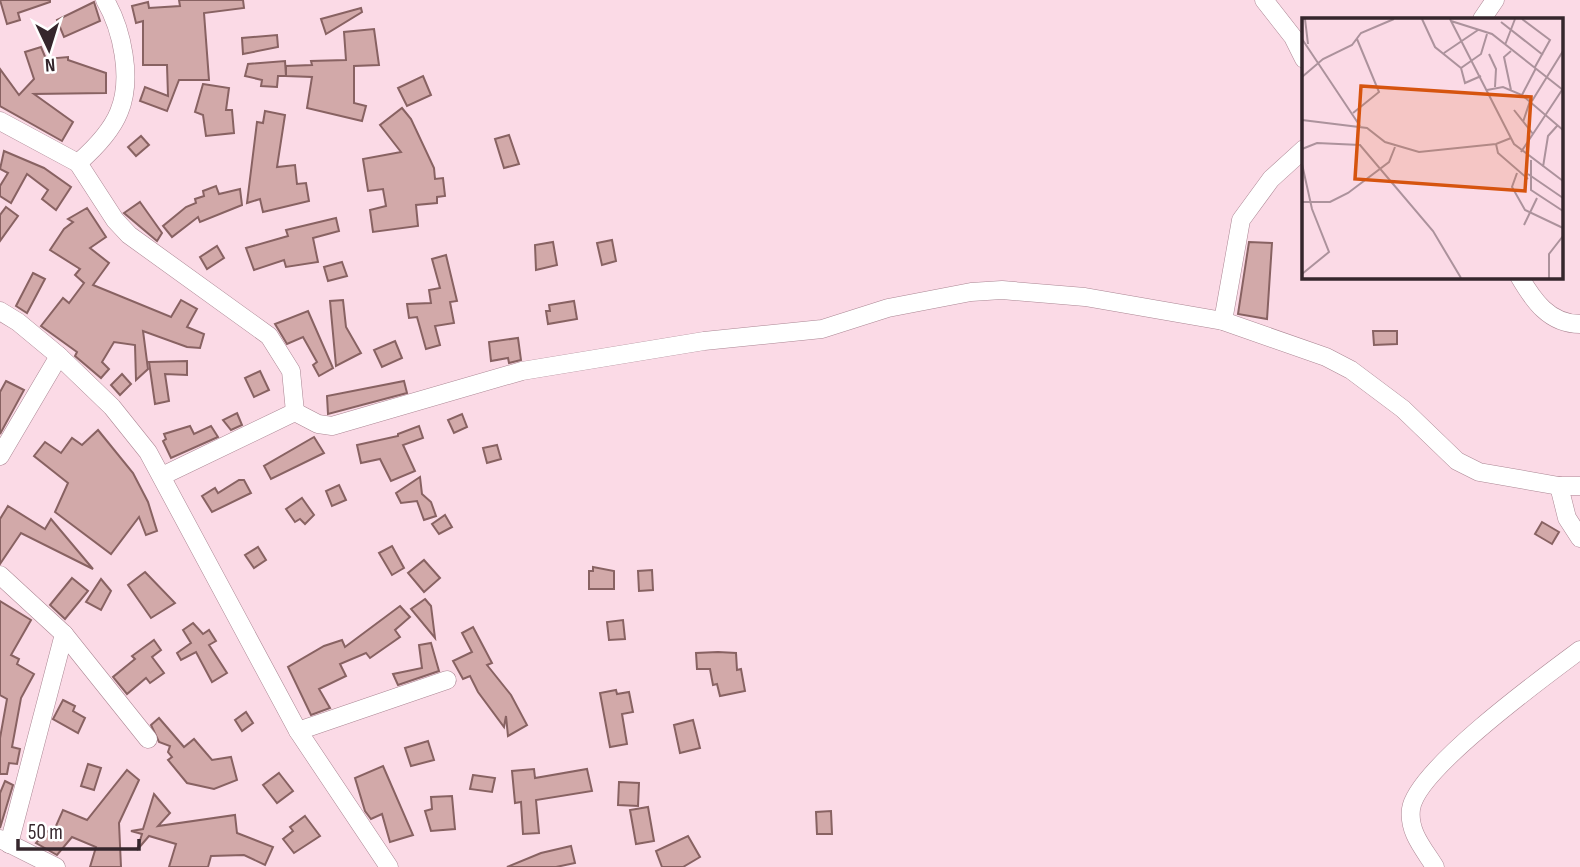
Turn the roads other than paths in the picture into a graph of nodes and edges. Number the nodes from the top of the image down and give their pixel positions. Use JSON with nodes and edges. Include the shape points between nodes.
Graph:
{"nodes":[{"id":1,"x":105,"y":0,"type":"edge"},
{"id":2,"x":1264,"y":0,"type":"edge"},
{"id":3,"x":1495,"y":0,"type":"edge"},
{"id":4,"x":1483,"y":18,"type":"edge"},
{"id":5,"x":1302,"y":55,"type":"edge"},
{"id":6,"x":0,"y":121,"type":"edge"},
{"id":7,"x":1302,"y":151,"type":"edge"},
{"id":8,"x":78,"y":163,"type":"junction"},
{"id":9,"x":1519,"y":278,"type":"edge"},
{"id":10,"x":0,"y":311,"type":"edge"},
{"id":11,"x":1223,"y":321,"type":"junction"},
{"id":12,"x":1580,"y":324,"type":"edge"},
{"id":13,"x":59,"y":356,"type":"junction"},
{"id":14,"x":295,"y":412,"type":"junction"},
{"id":15,"x":0,"y":456,"type":"edge"},
{"id":16,"x":162,"y":476,"type":"junction"},
{"id":17,"x":1559,"y":486,"type":"junction"},
{"id":18,"x":1580,"y":486,"type":"edge"},
{"id":19,"x":1580,"y":538,"type":"edge"},
{"id":20,"x":0,"y":575,"type":"edge"},
{"id":21,"x":64,"y":634,"type":"junction"},
{"id":22,"x":1580,"y":650,"type":"edge"},
{"id":23,"x":447,"y":680,"type":"dead end"},
{"id":24,"x":299,"y":731,"type":"junction"},
{"id":25,"x":148,"y":739,"type":"dead end"},
{"id":26,"x":5,"y":841,"type":"edge"},
{"id":27,"x":56,"y":867,"type":"edge"},
{"id":28,"x":389,"y":867,"type":"edge"},
{"id":29,"x":1436,"y":867,"type":"edge"}],
"edges":[{"from":1,"to":8,"type":"street","via":[[121,41],[124,91],[119,112],[99,143]]},
{"from":2,"to":5,"type":"street"},
{"from":3,"to":4,"type":"street"},
{"from":6,"to":8,"type":"street"},
{"from":7,"to":11,"type":"street","via":[[1271,179],[1241,220]]},
{"from":8,"to":14,"type":"street","via":[[129,234],[268,336],[291,371]]},
{"from":9,"to":12,"type":"street","via":[[1550,316]]},
{"from":10,"to":13,"type":"street"},
{"from":11,"to":14,"type":"street","via":[[1086,297],[971,292],[888,307],[822,328],[705,341],[522,371],[332,426]]},
{"from":11,"to":17,"type":"street","via":[[1351,370],[1403,409],[1457,461],[1479,472]]},
{"from":13,"to":15,"type":"street"},
{"from":13,"to":16,"type":"street","via":[[121,417]]},
{"from":14,"to":16,"type":"street"},
{"from":16,"to":24,"type":"street"},
{"from":17,"to":18,"type":"street"},
{"from":17,"to":19,"type":"street","via":[[1567,518]]},
{"from":20,"to":21,"type":"street"},
{"from":21,"to":25,"type":"street"},
{"from":21,"to":26,"type":"street"},
{"from":22,"to":29,"type":"street","via":[[1446,757],[1415,795],[1411,823]]},
{"from":23,"to":24,"type":"street"},
{"from":24,"to":28,"type":"street"},
{"from":26,"to":27,"type":"street"}]}
